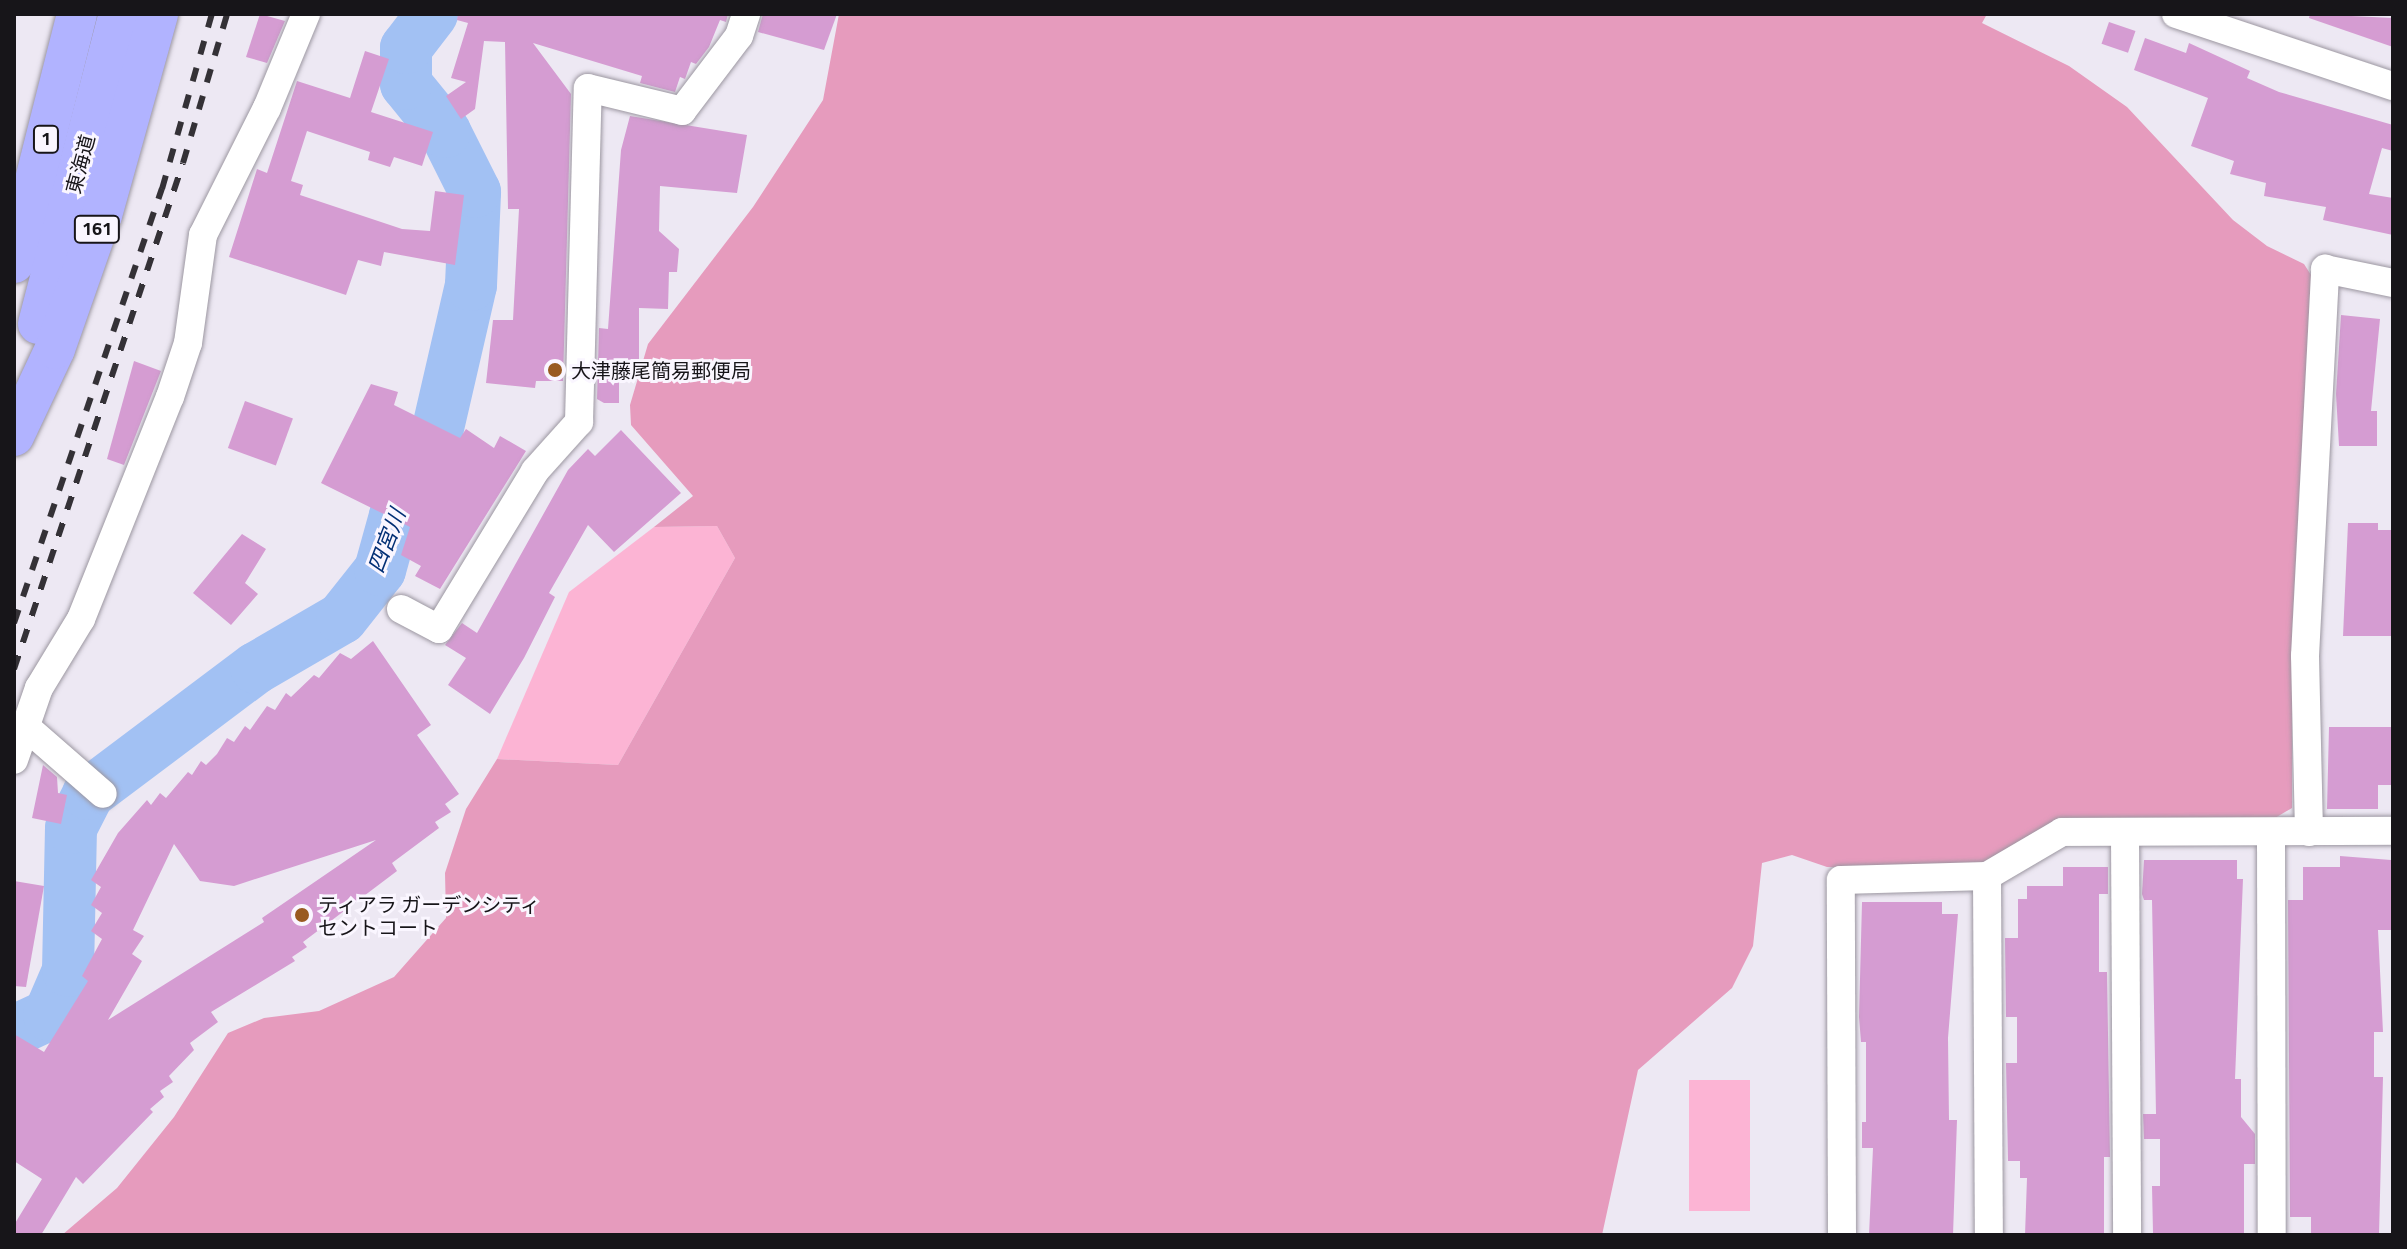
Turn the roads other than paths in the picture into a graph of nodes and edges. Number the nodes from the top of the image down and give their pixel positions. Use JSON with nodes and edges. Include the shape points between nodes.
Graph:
{"nodes":[{"id":1,"x":77,"y":14,"type":"edge"},
{"id":2,"x":119,"y":14,"type":"edge"},
{"id":3,"x":158,"y":14,"type":"edge"},
{"id":4,"x":306,"y":14,"type":"edge"},
{"id":5,"x":746,"y":14,"type":"edge"},
{"id":6,"x":2176,"y":14,"type":"edge"},
{"id":7,"x":2393,"y":86,"type":"edge"},
{"id":8,"x":41,"y":162,"type":"junction"},
{"id":9,"x":14,"y":206,"type":"edge"},
{"id":10,"x":14,"y":263,"type":"edge"},
{"id":11,"x":2393,"y":283,"type":"edge"},
{"id":12,"x":14,"y":407,"type":"edge"},
{"id":13,"x":14,"y":436,"type":"edge"},
{"id":14,"x":401,"y":609,"type":"dead end"},
{"id":15,"x":25,"y":726,"type":"junction"},
{"id":16,"x":14,"y":760,"type":"edge"},
{"id":17,"x":95,"y":787,"type":"dead end"},
{"id":18,"x":2393,"y":831,"type":"edge"},
{"id":19,"x":2125,"y":832,"type":"junction"},
{"id":20,"x":2271,"y":832,"type":"junction"},
{"id":21,"x":2309,"y":832,"type":"junction"},
{"id":22,"x":1987,"y":876,"type":"junction"},
{"id":23,"x":1842,"y":1235,"type":"edge"},
{"id":24,"x":1989,"y":1235,"type":"edge"},
{"id":25,"x":2127,"y":1235,"type":"edge"},
{"id":26,"x":2272,"y":1235,"type":"edge"}],
"edges":[{"from":1,"to":8,"type":"highway","name":"東海道","number":"1"},
{"from":2,"to":12,"type":"highway","name":"東海道","number":"1"},
{"from":3,"to":13,"type":"highway","number":"161","via":[[102,215],[55,349]]},
{"from":4,"to":15,"type":"street","via":[[273,96],[203,235],[188,343],[170,397],[81,619],[39,688]]},
{"from":5,"to":14,"type":"street","via":[[739,36],[682,111],[588,88],[579,422],[535,471],[439,629]]},
{"from":6,"to":7,"type":"street"},
{"from":8,"to":9,"type":"street"},
{"from":8,"to":10,"type":"highway","name":"東海道","number":"1"},
{"from":11,"to":21,"type":"street","via":[[2325,269],[2305,656]]},
{"from":15,"to":16,"type":"street"},
{"from":15,"to":17,"type":"street"},
{"from":18,"to":21,"type":"street"},
{"from":19,"to":20,"type":"street"},
{"from":19,"to":22,"type":"street","via":[[2062,832]]},
{"from":19,"to":25,"type":"street"},
{"from":20,"to":21,"type":"street"},
{"from":20,"to":26,"type":"street"},
{"from":22,"to":23,"type":"street","via":[[1841,880]]},
{"from":22,"to":24,"type":"street"}]}
